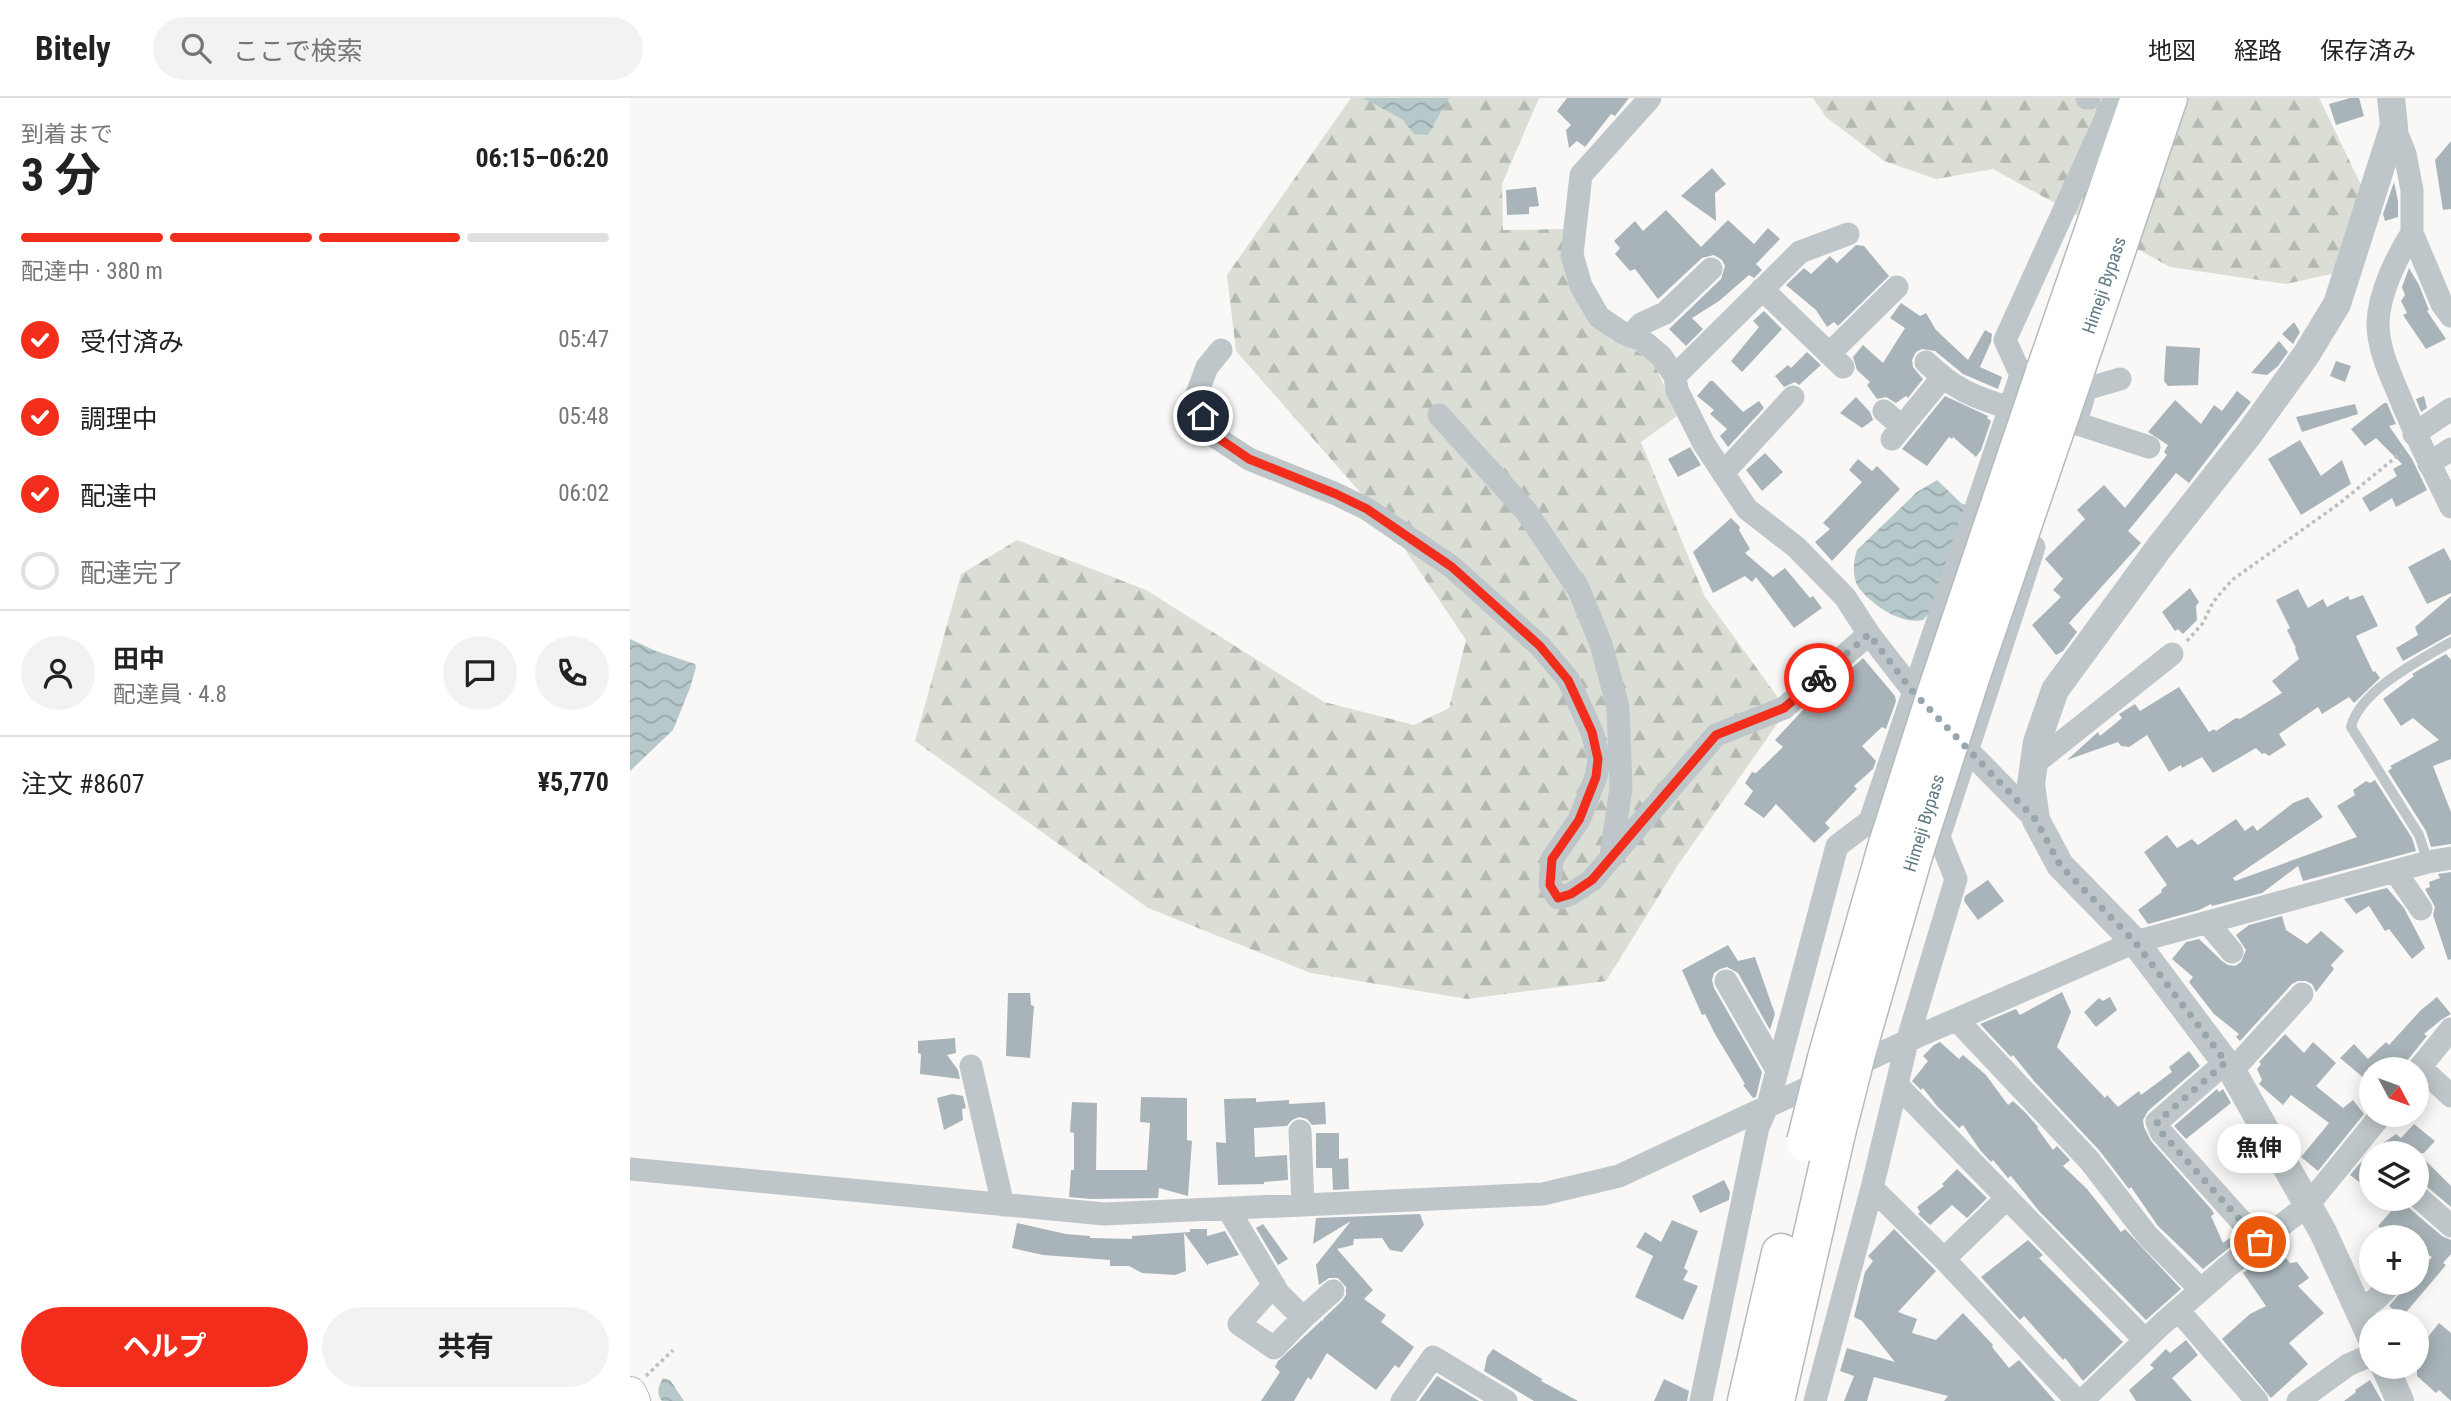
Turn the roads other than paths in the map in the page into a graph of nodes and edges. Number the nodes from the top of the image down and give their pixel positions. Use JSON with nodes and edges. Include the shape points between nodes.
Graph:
{"nodes":[{"id":1,"x":1650,"y":98,"type":"edge"},
{"id":2,"x":2115,"y":98,"type":"edge"},
{"id":3,"x":2140,"y":98,"type":"edge"},
{"id":4,"x":2168,"y":98,"type":"edge"},
{"id":5,"x":2392,"y":112,"type":"edge"},
{"id":6,"x":2412,"y":233,"type":"junction"},
{"id":7,"x":1848,"y":234,"type":"dead end"},
{"id":8,"x":1711,"y":269,"type":"dead end"},
{"id":9,"x":1897,"y":287,"type":"dead end"},
{"id":10,"x":1762,"y":289,"type":"junction"},
{"id":11,"x":2451,"y":316,"type":"edge"},
{"id":12,"x":1630,"y":335,"type":"junction"},
{"id":13,"x":1221,"y":350,"type":"dead end"},
{"id":14,"x":1675,"y":376,"type":"junction"},
{"id":15,"x":2058,"y":376,"type":"junction"},
{"id":16,"x":2120,"y":379,"type":"dead end"},
{"id":17,"x":1781,"y":399,"type":"dead end"},
{"id":18,"x":2010,"y":408,"type":"junction"},
{"id":19,"x":2451,"y":409,"type":"edge"},
{"id":20,"x":1884,"y":411,"type":"dead end"},
{"id":21,"x":1439,"y":415,"type":"dead end"},
{"id":22,"x":2075,"y":423,"type":"junction"},
{"id":23,"x":2416,"y":437,"type":"junction"},
{"id":24,"x":2149,"y":447,"type":"dead end"},
{"id":25,"x":2451,"y":449,"type":"edge"},
{"id":26,"x":2429,"y":464,"type":"junction"},
{"id":27,"x":1723,"y":473,"type":"junction"},
{"id":28,"x":2451,"y":507,"type":"edge"},
{"id":29,"x":1869,"y":634,"type":"junction"},
{"id":30,"x":2451,"y":642,"type":"edge"},
{"id":31,"x":2172,"y":654,"type":"road end"},
{"id":32,"x":1913,"y":692,"type":"junction"},
{"id":33,"x":1969,"y":752,"type":"junction"},
{"id":34,"x":2034,"y":764,"type":"junction"},
{"id":35,"x":2036,"y":820,"type":"junction"},
{"id":36,"x":1903,"y":838,"type":"junction"},
{"id":37,"x":1611,"y":858,"type":"junction"},
{"id":38,"x":2451,"y":858,"type":"edge"},
{"id":39,"x":2428,"y":862,"type":"junction"},
{"id":40,"x":2395,"y":871,"type":"junction"},
{"id":41,"x":2421,"y":909,"type":"dead end"},
{"id":42,"x":2207,"y":922,"type":"junction"},
{"id":43,"x":2135,"y":942,"type":"junction"},
{"id":44,"x":2232,"y":952,"type":"dead end"},
{"id":45,"x":1726,"y":981,"type":"dead end"},
{"id":46,"x":2302,"y":994,"type":"dead end"},
{"id":47,"x":1957,"y":1020,"type":"junction"},
{"id":48,"x":2451,"y":1029,"type":"edge"},
{"id":49,"x":1907,"y":1042,"type":"junction"},
{"id":50,"x":2428,"y":1057,"type":"edge"},
{"id":51,"x":971,"y":1066,"type":"dead end"},
{"id":52,"x":2229,"y":1067,"type":"junction"},
{"id":53,"x":1777,"y":1070,"type":"junction"},
{"id":54,"x":2429,"y":1078,"type":"edge"},
{"id":55,"x":1897,"y":1085,"type":"junction"},
{"id":56,"x":2451,"y":1096,"type":"edge"},
{"id":57,"x":1768,"y":1105,"type":"junction"},
{"id":58,"x":1300,"y":1130,"type":"dead end"},
{"id":59,"x":1821,"y":1138,"type":"junction"},
{"id":60,"x":2359,"y":1156,"type":"edge"},
{"id":61,"x":630,"y":1169,"type":"edge"},
{"id":62,"x":1872,"y":1188,"type":"junction"},
{"id":63,"x":2007,"y":1198,"type":"junction"},
{"id":64,"x":1003,"y":1205,"type":"junction"},
{"id":65,"x":1303,"y":1205,"type":"junction"},
{"id":66,"x":2308,"y":1205,"type":"junction"},
{"id":67,"x":2429,"y":1207,"type":"edge"},
{"id":68,"x":1228,"y":1209,"type":"junction"},
{"id":69,"x":2451,"y":1226,"type":"edge"},
{"id":70,"x":2260,"y":1242,"type":"junction"},
{"id":71,"x":1944,"y":1259,"type":"junction"},
{"id":72,"x":1274,"y":1285,"type":"junction"},
{"id":73,"x":2201,"y":1290,"type":"junction"},
{"id":74,"x":1333,"y":1291,"type":"dead end"},
{"id":75,"x":2380,"y":1295,"type":"edge"},
{"id":76,"x":2362,"y":1309,"type":"edge"},
{"id":77,"x":2178,"y":1310,"type":"junction"},
{"id":78,"x":2359,"y":1311,"type":"edge"},
{"id":79,"x":1303,"y":1318,"type":"junction"},
{"id":80,"x":2145,"y":1340,"type":"junction"},
{"id":81,"x":2359,"y":1360,"type":"edge"},
{"id":82,"x":2390,"y":1379,"type":"edge"},
{"id":83,"x":1402,"y":1401,"type":"edge"},
{"id":84,"x":1506,"y":1401,"type":"edge"},
{"id":85,"x":1701,"y":1401,"type":"edge"},
{"id":86,"x":1747,"y":1401,"type":"edge"},
{"id":87,"x":1775,"y":1401,"type":"edge"},
{"id":88,"x":1815,"y":1401,"type":"edge"},
{"id":89,"x":2077,"y":1401,"type":"edge"},
{"id":90,"x":2082,"y":1401,"type":"edge"},
{"id":91,"x":2257,"y":1401,"type":"edge"},
{"id":92,"x":2298,"y":1401,"type":"edge"},
{"id":93,"x":2400,"y":1401,"type":"edge"}],
"edges":[{"from":1,"to":12,"type":"street","via":[[1581,175],[1572,255],[1581,286],[1599,317]]},
{"from":2,"to":18,"type":"street","via":[[2005,340],[2021,375]]},
{"from":3,"to":15,"type":"highway","name":"Himeji Bypass"},
{"from":4,"to":15,"type":"highway","name":"Himeji Bypass"},
{"from":5,"to":6,"type":"street","via":[[2412,190]]},
{"from":5,"to":34,"type":"street","via":[[2337,303],[2249,434],[2055,690]]},
{"from":6,"to":11,"type":"street"},
{"from":6,"to":23,"type":"street","via":[[2382,298],[2378,324],[2384,359]]},
{"from":7,"to":10,"type":"street","via":[[1800,252]]},
{"from":8,"to":12,"type":"street","via":[[1665,313]]},
{"from":9,"to":10,"type":"street","via":[[1836,360]]},
{"from":10,"to":14,"type":"street"},
{"from":12,"to":14,"type":"street","via":[[1661,356]]},
{"from":13,"to":37,"type":"street","via":[[1206,367],[1195,398],[1211,433],[1249,459],[1367,509],[1452,567],[1540,646],[1568,680],[1592,732],[1598,759],[1579,820],[1552,859],[1550,885],[1558,898],[1571,894],[1592,880]]},
{"from":14,"to":27,"type":"street","via":[[1677,390]]},
{"from":15,"to":36,"type":"highway","name":"Himeji Bypass","bridge":true,"via":[[1941,678]]},
{"from":16,"to":22,"type":"street","via":[[2086,389]]},
{"from":17,"to":27,"type":"street"},
{"from":18,"to":20,"type":"street","via":[[1969,395],[1934,370],[1897,433]]},
{"from":18,"to":32,"type":"street"},
{"from":19,"to":23,"type":"street"},
{"from":21,"to":37,"type":"street","via":[[1526,511],[1579,590],[1601,644],[1618,707],[1621,788]]},
{"from":22,"to":24,"type":"street"},
{"from":22,"to":33,"type":"street"},
{"from":23,"to":26,"type":"street"},
{"from":25,"to":26,"type":"street"},
{"from":26,"to":28,"type":"street"},
{"from":27,"to":29,"type":"street","via":[[1747,509],[1796,547],[1845,597]]},
{"from":29,"to":32,"type":"street"},
{"from":29,"to":37,"type":"street","via":[[1784,708],[1716,735]]},
{"from":30,"to":39,"type":"lane","via":[[2381,687],[2354,713],[2351,727],[2419,835]]},
{"from":31,"to":34,"type":"street"},
{"from":32,"to":33,"type":"street"},
{"from":32,"to":36,"type":"street"},
{"from":33,"to":35,"type":"street"},
{"from":33,"to":36,"type":"street"},
{"from":34,"to":35,"type":"street","via":[[2031,784]]},
{"from":35,"to":43,"type":"street","via":[[2060,865]]},
{"from":36,"to":49,"type":"street","via":[[1956,878]]},
{"from":36,"to":53,"type":"street","via":[[1837,846]]},
{"from":36,"to":59,"type":"highway","name":"Himeji Bypass","bridge":true},
{"from":38,"to":39,"type":"street"},
{"from":39,"to":40,"type":"street"},
{"from":40,"to":41,"type":"street"},
{"from":40,"to":42,"type":"street"},
{"from":42,"to":43,"type":"street"},
{"from":42,"to":44,"type":"street"},
{"from":43,"to":47,"type":"street"},
{"from":43,"to":52,"type":"street"},
{"from":45,"to":53,"type":"street"},
{"from":46,"to":52,"type":"street"},
{"from":47,"to":49,"type":"street"},
{"from":47,"to":73,"type":"street","via":[[2081,1152],[2147,1236]]},
{"from":48,"to":50,"type":"street"},
{"from":49,"to":55,"type":"street"},
{"from":49,"to":57,"type":"street"},
{"from":51,"to":64,"type":"street"},
{"from":52,"to":66,"type":"street"},
{"from":52,"to":70,"type":"street","via":[[2157,1122]]},
{"from":53,"to":57,"type":"street"},
{"from":54,"to":56,"type":"street"},
{"from":55,"to":62,"type":"street"},
{"from":55,"to":63,"type":"street"},
{"from":57,"to":65,"type":"street","via":[[1619,1176],[1544,1194]]},
{"from":57,"to":85,"type":"street","via":[[1758,1127]]},
{"from":58,"to":65,"type":"street"},
{"from":59,"to":86,"type":"highway","name":"Himeji Bypass"},
{"from":59,"to":87,"type":"highway","name":"Himeji Bypass"},
{"from":60,"to":66,"type":"street"},
{"from":61,"to":64,"type":"street"},
{"from":62,"to":71,"type":"street"},
{"from":62,"to":88,"type":"street"},
{"from":63,"to":71,"type":"street"},
{"from":63,"to":80,"type":"street"},
{"from":64,"to":68,"type":"street","via":[[1104,1214]]},
{"from":65,"to":68,"type":"street"},
{"from":66,"to":70,"type":"street"},
{"from":66,"to":78,"type":"street"},
{"from":67,"to":69,"type":"street"},
{"from":68,"to":72,"type":"street"},
{"from":70,"to":73,"type":"street"},
{"from":71,"to":89,"type":"street"},
{"from":72,"to":79,"type":"street"},
{"from":72,"to":79,"type":"street","via":[[1239,1324],[1274,1348]]},
{"from":73,"to":77,"type":"street"},
{"from":74,"to":79,"type":"street"},
{"from":75,"to":76,"type":"street"},
{"from":77,"to":80,"type":"street"},
{"from":77,"to":91,"type":"street"},
{"from":80,"to":90,"type":"street"},
{"from":81,"to":92,"type":"street"},
{"from":82,"to":93,"type":"street"},
{"from":83,"to":84,"type":"street","via":[[1433,1357]]}]}
